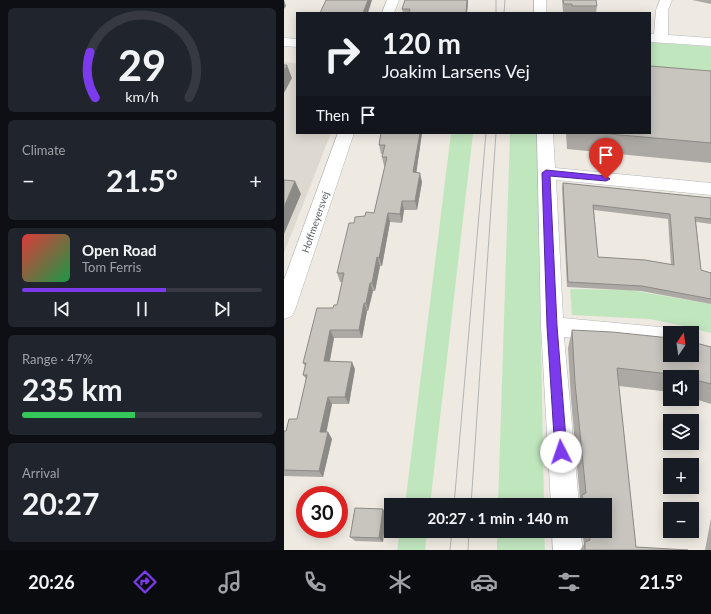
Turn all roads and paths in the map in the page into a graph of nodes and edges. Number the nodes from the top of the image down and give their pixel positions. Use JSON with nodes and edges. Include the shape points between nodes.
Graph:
{"nodes":[{"id":1,"x":393,"y":0,"type":"edge"},
{"id":2,"x":540,"y":0,"type":"edge"},
{"id":3,"x":666,"y":0,"type":"edge"},
{"id":4,"x":388,"y":12,"type":"edge"},
{"id":5,"x":540,"y":12,"type":"edge"},
{"id":6,"x":655,"y":38,"type":"edge"},
{"id":7,"x":284,"y":42,"type":"edge"},
{"id":8,"x":711,"y":42,"type":"edge"},
{"id":9,"x":296,"y":43,"type":"edge"},
{"id":10,"x":346,"y":134,"type":"edge"},
{"id":11,"x":545,"y":134,"type":"edge"},
{"id":12,"x":546,"y":173,"type":"junction"},
{"id":13,"x":711,"y":189,"type":"edge"},
{"id":14,"x":284,"y":310,"type":"edge"},
{"id":15,"x":552,"y":326,"type":"junction"},
{"id":16,"x":663,"y":337,"type":"edge"},
{"id":17,"x":564,"y":498,"type":"edge"},
{"id":18,"x":567,"y":538,"type":"edge"},
{"id":19,"x":568,"y":550,"type":"edge"}],
"edges":[{"from":1,"to":4,"type":"street"},
{"from":2,"to":5,"type":"street"},
{"from":3,"to":6,"type":"street"},
{"from":6,"to":8,"type":"street"},
{"from":7,"to":9,"type":"street"},
{"from":10,"to":14,"type":"street","name":"Hoffmeyersvej"},
{"from":11,"to":12,"type":"street"},
{"from":12,"to":13,"type":"street"},
{"from":12,"to":15,"type":"street"},
{"from":15,"to":16,"type":"street"},
{"from":15,"to":17,"type":"street"},
{"from":18,"to":19,"type":"street"}]}
